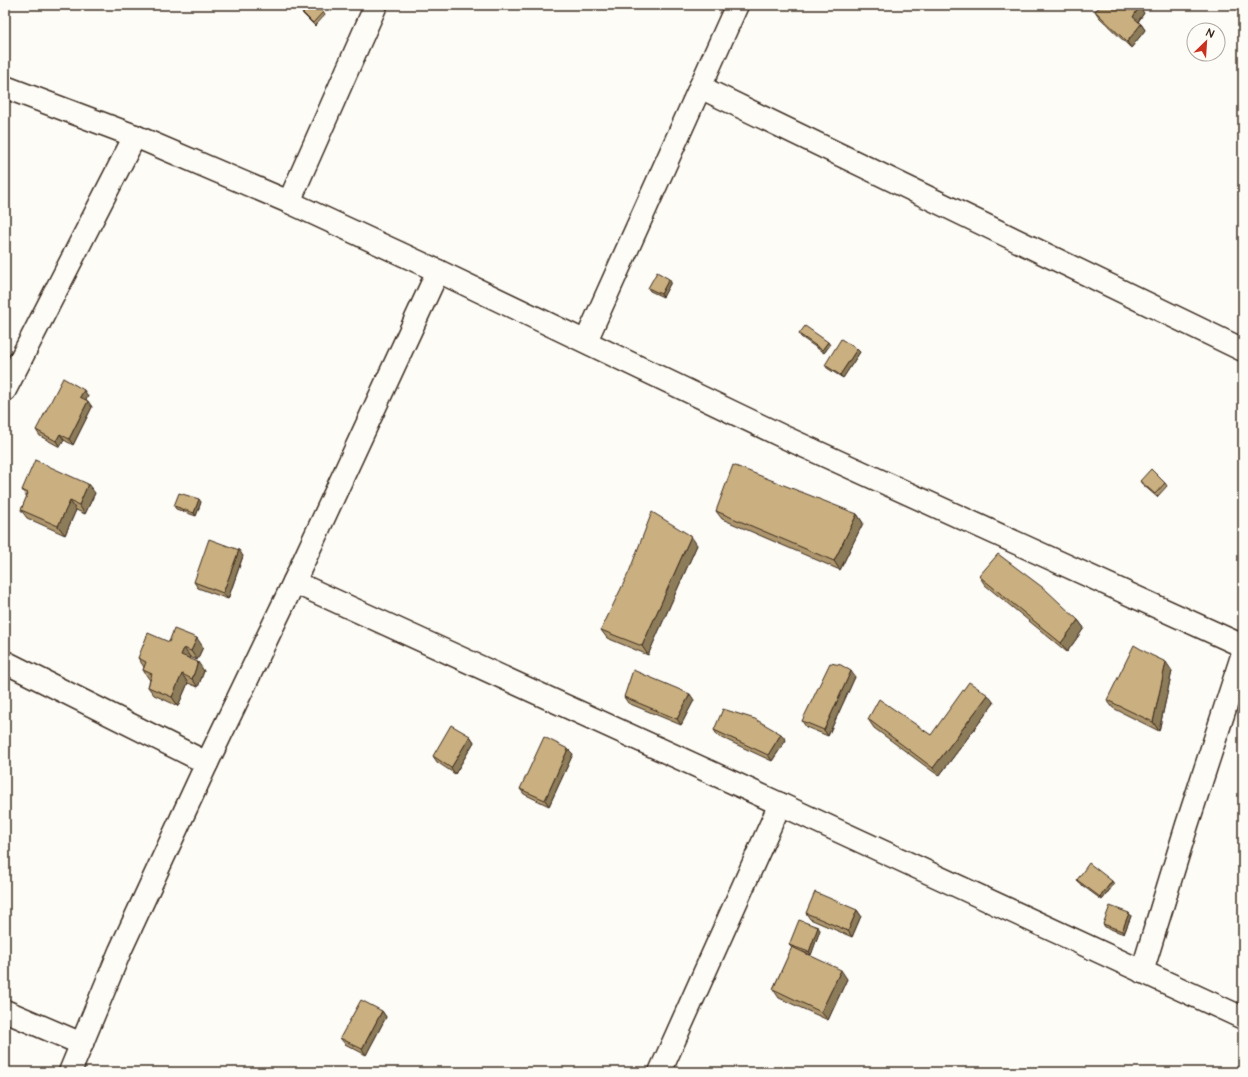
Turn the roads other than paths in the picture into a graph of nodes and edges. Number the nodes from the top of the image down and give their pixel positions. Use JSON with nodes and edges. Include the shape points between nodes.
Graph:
{"nodes":[{"id":1,"x":376,"y":5,"type":"edge"},
{"id":2,"x":737,"y":5,"type":"edge"},
{"id":3,"x":5,"y":87,"type":"edge"},
{"id":4,"x":700,"y":87,"type":"junction"},
{"id":5,"x":135,"y":136,"type":"junction"},
{"id":6,"x":289,"y":202,"type":"junction"},
{"id":7,"x":438,"y":271,"type":"junction"},
{"id":8,"x":586,"y":341,"type":"junction"},
{"id":9,"x":1243,"y":350,"type":"edge"},
{"id":10,"x":5,"y":390,"type":"edge"},
{"id":11,"x":294,"y":582,"type":"junction"},
{"id":12,"x":1243,"y":646,"type":"edge"},
{"id":13,"x":1243,"y":652,"type":"edge"},
{"id":14,"x":5,"y":662,"type":"edge"},
{"id":15,"x":207,"y":763,"type":"junction"},
{"id":16,"x":780,"y":804,"type":"junction"},
{"id":17,"x":1142,"y":972,"type":"junction"},
{"id":18,"x":5,"y":1011,"type":"edge"},
{"id":19,"x":1243,"y":1018,"type":"edge"},
{"id":20,"x":82,"y":1044,"type":"junction"},
{"id":21,"x":70,"y":1072,"type":"edge"},
{"id":22,"x":660,"y":1072,"type":"edge"}],
"edges":[{"from":1,"to":6,"type":"street"},
{"from":2,"to":4,"type":"street"},
{"from":3,"to":5,"type":"street"},
{"from":4,"to":8,"type":"street"},
{"from":4,"to":9,"type":"street"},
{"from":5,"to":6,"type":"street"},
{"from":5,"to":10,"type":"street"},
{"from":6,"to":7,"type":"street"},
{"from":7,"to":8,"type":"street"},
{"from":7,"to":11,"type":"street"},
{"from":8,"to":12,"type":"street","via":[[791,440]]},
{"from":11,"to":15,"type":"street"},
{"from":11,"to":16,"type":"street"},
{"from":13,"to":17,"type":"street"},
{"from":14,"to":15,"type":"street"},
{"from":15,"to":20,"type":"street","via":[[120,950]]},
{"from":16,"to":17,"type":"street"},
{"from":16,"to":22,"type":"street"},
{"from":17,"to":19,"type":"street"},
{"from":18,"to":20,"type":"street"},
{"from":20,"to":21,"type":"street"}]}
